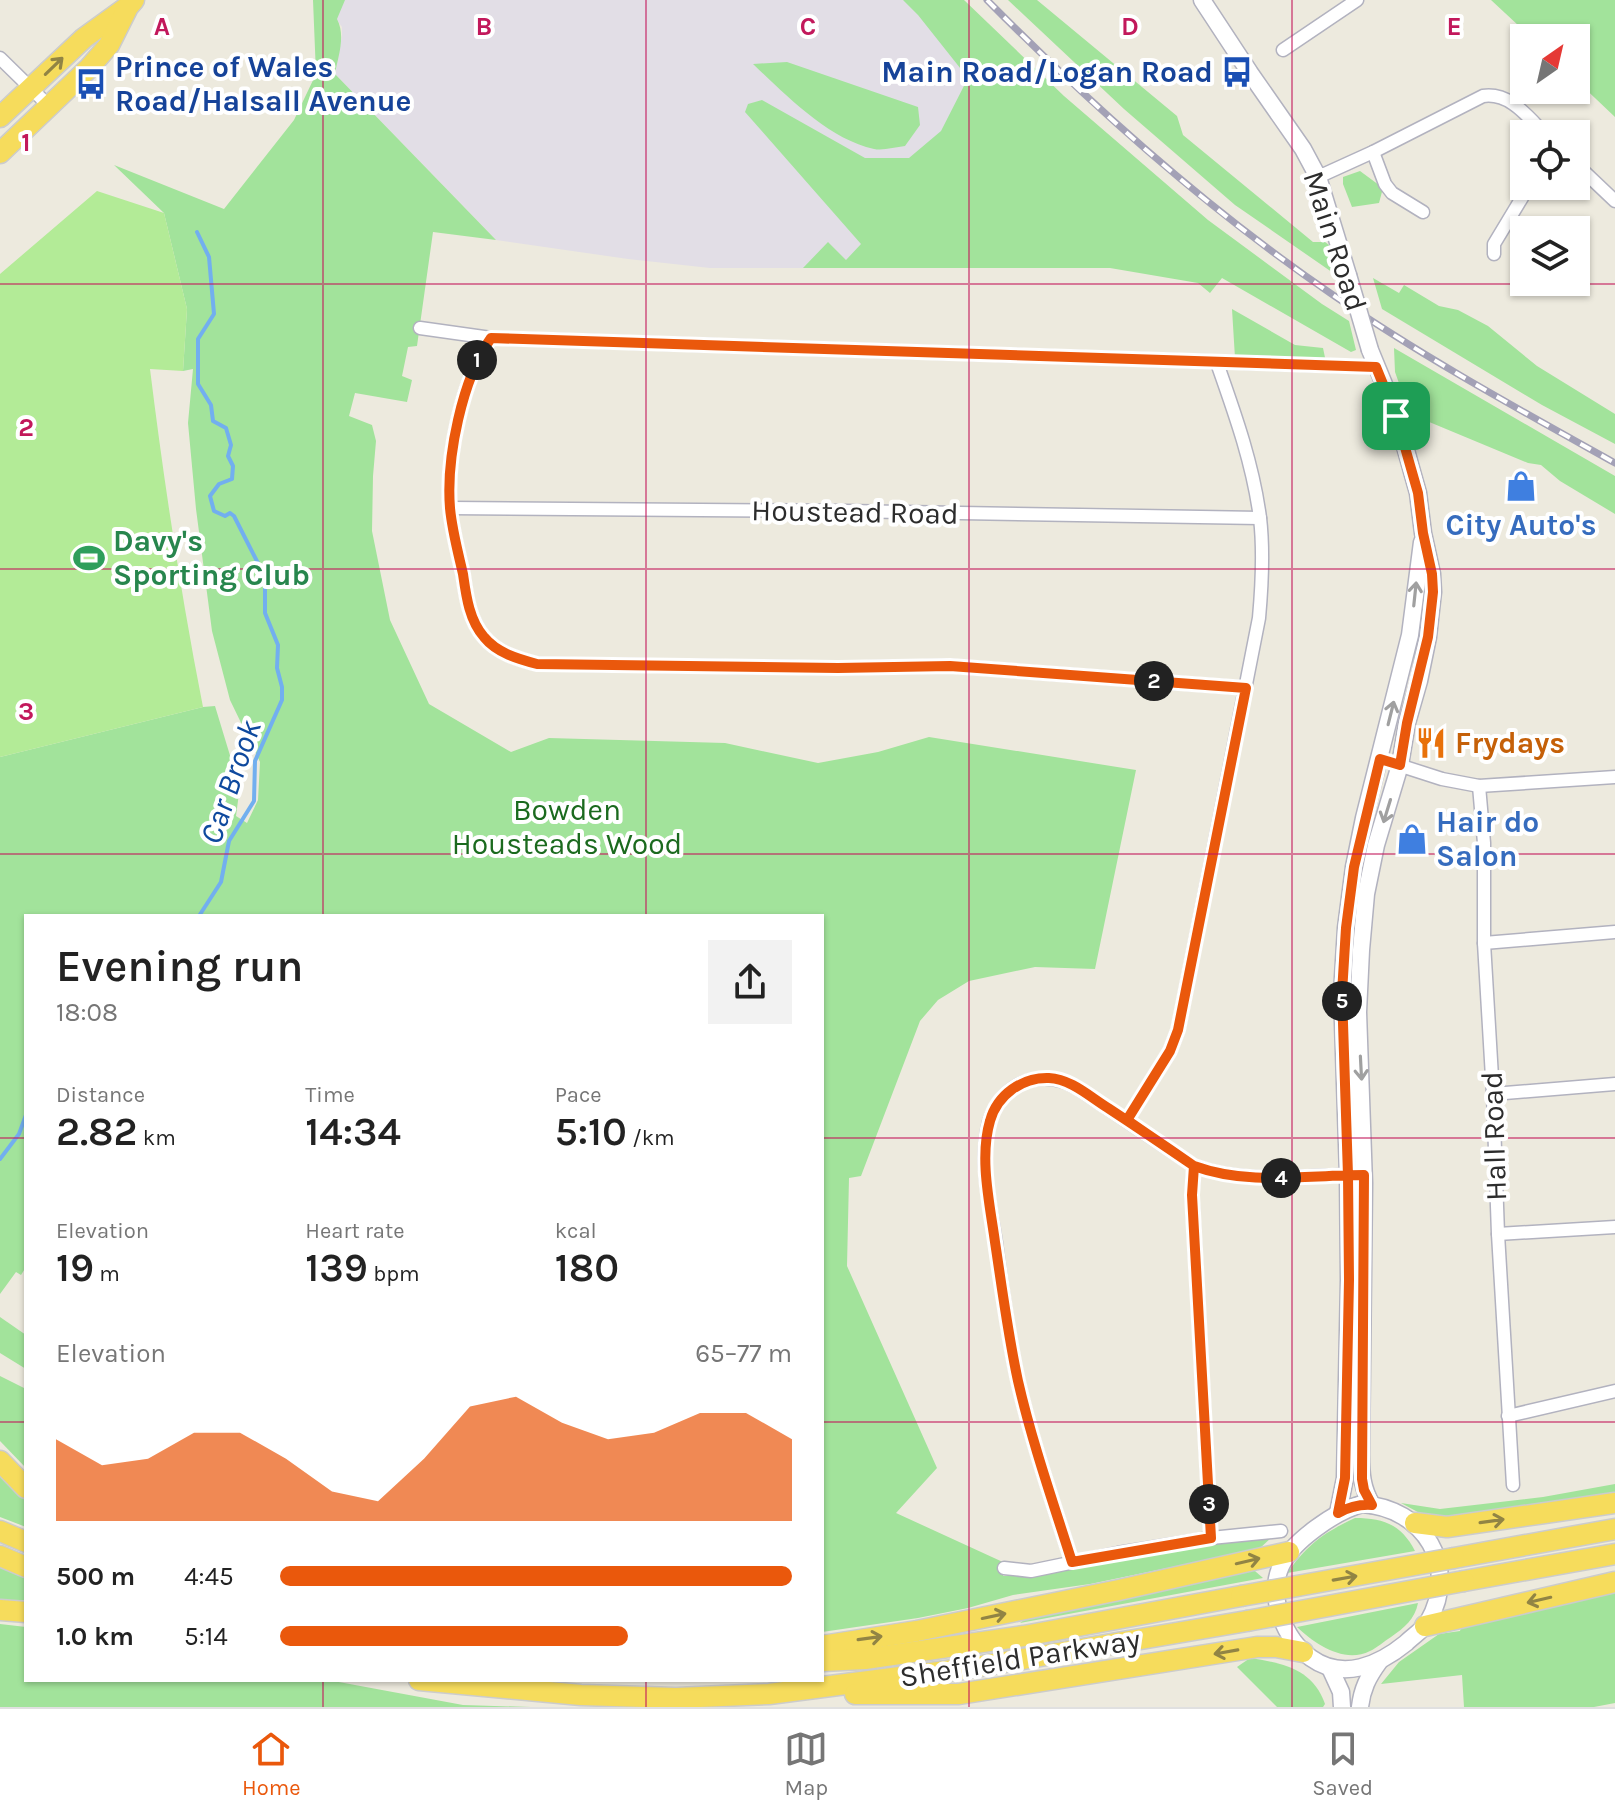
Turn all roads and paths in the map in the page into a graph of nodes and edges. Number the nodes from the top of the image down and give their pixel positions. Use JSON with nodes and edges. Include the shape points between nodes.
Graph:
{"nodes":[{"id":1,"x":1202,"y":0,"type":"edge"},
{"id":2,"x":1351,"y":2,"type":"edge"},
{"id":3,"x":131,"y":3,"type":"edge"},
{"id":4,"x":1283,"y":50,"type":"dead end"},
{"id":5,"x":0,"y":58,"type":"edge"},
{"id":6,"x":31,"y":88,"type":"junction"},
{"id":7,"x":49,"y":106,"type":"junction"},
{"id":8,"x":0,"y":117,"type":"edge"},
{"id":9,"x":1531,"y":120,"type":"edge"},
{"id":10,"x":1373,"y":152,"type":"junction"},
{"id":11,"x":0,"y":153,"type":"edge"},
{"id":12,"x":1318,"y":177,"type":"junction"},
{"id":13,"x":1590,"y":177,"type":"edge"},
{"id":14,"x":1521,"y":200,"type":"edge"},
{"id":15,"x":1615,"y":201,"type":"edge"},
{"id":16,"x":1423,"y":212,"type":"dead end"},
{"id":17,"x":1494,"y":254,"type":"dead end"},
{"id":18,"x":420,"y":328,"type":"dead end"},
{"id":19,"x":491,"y":338,"type":"junction"},
{"id":20,"x":1217,"y":363,"type":"junction"},
{"id":21,"x":1376,"y":367,"type":"junction"},
{"id":22,"x":450,"y":508,"type":"junction"},
{"id":23,"x":1260,"y":518,"type":"junction"},
{"id":24,"x":1423,"y":533,"type":"junction"},
{"id":25,"x":1246,"y":688,"type":"junction"},
{"id":26,"x":1380,"y":759,"type":"junction"},
{"id":27,"x":1400,"y":765,"type":"junction"},
{"id":28,"x":1615,"y":777,"type":"edge"},
{"id":29,"x":1479,"y":786,"type":"junction"},
{"id":30,"x":1615,"y":932,"type":"edge"},
{"id":31,"x":1484,"y":943,"type":"junction"},
{"id":32,"x":1615,"y":1084,"type":"edge"},
{"id":33,"x":1493,"y":1094,"type":"junction"},
{"id":34,"x":1127,"y":1120,"type":"junction"},
{"id":35,"x":1194,"y":1166,"type":"junction"},
{"id":36,"x":1356,"y":1175,"type":"junction"},
{"id":37,"x":1615,"y":1227,"type":"edge"},
{"id":38,"x":1498,"y":1234,"type":"junction"},
{"id":39,"x":1615,"y":1391,"type":"edge"},
{"id":40,"x":1508,"y":1416,"type":"junction"},
{"id":41,"x":0,"y":1461,"type":"edge"},
{"id":42,"x":1513,"y":1485,"type":"dead end"},
{"id":43,"x":24,"y":1486,"type":"edge"},
{"id":44,"x":1615,"y":1503,"type":"edge"},
{"id":45,"x":1372,"y":1505,"type":"junction"},
{"id":46,"x":1338,"y":1513,"type":"junction"},
{"id":47,"x":1415,"y":1523,"type":"junction"},
{"id":48,"x":1615,"y":1529,"type":"edge"},
{"id":49,"x":0,"y":1531,"type":"edge"},
{"id":50,"x":1281,"y":1531,"type":"dead end"},
{"id":51,"x":1211,"y":1538,"type":"junction"},
{"id":52,"x":24,"y":1541,"type":"edge"},
{"id":53,"x":1289,"y":1552,"type":"junction"},
{"id":54,"x":1615,"y":1554,"type":"edge"},
{"id":55,"x":0,"y":1556,"type":"edge"},
{"id":56,"x":1072,"y":1562,"type":"junction"},
{"id":57,"x":24,"y":1566,"type":"edge"},
{"id":58,"x":1004,"y":1568,"type":"dead end"},
{"id":59,"x":1615,"y":1582,"type":"edge"},
{"id":60,"x":0,"y":1610,"type":"edge"},
{"id":61,"x":24,"y":1612,"type":"edge"},
{"id":62,"x":1425,"y":1626,"type":"junction"},
{"id":63,"x":824,"y":1646,"type":"edge"},
{"id":64,"x":1303,"y":1652,"type":"junction"},
{"id":65,"x":824,"y":1661,"type":"edge"},
{"id":66,"x":1379,"y":1662,"type":"junction"},
{"id":67,"x":1330,"y":1668,"type":"junction"},
{"id":68,"x":432,"y":1682,"type":"edge"},
{"id":69,"x":769,"y":1694,"type":"junction"},
{"id":70,"x":1342,"y":1707,"type":"edge"},
{"id":71,"x":1360,"y":1707,"type":"edge"}],
"edges":[{"from":1,"to":12,"type":"main road","name":"Main Road"},
{"from":2,"to":4,"type":"street"},
{"from":6,"to":3,"type":"highway","one_way":true},
{"from":3,"to":7,"type":"highway","via":[[109,45]]},
{"from":5,"to":6,"type":"street"},
{"from":6,"to":7,"type":"street"},
{"from":6,"to":8,"type":"highway"},
{"from":7,"to":11,"type":"highway"},
{"from":9,"to":10,"type":"street","via":[[1514,104],[1483,96]]},
{"from":10,"to":12,"type":"street"},
{"from":10,"to":16,"type":"street","via":[[1392,193]]},
{"from":12,"to":21,"type":"main road","name":"Main Road","bridge":true},
{"from":13,"to":15,"type":"street"},
{"from":14,"to":17,"type":"street","via":[[1494,244]]},
{"from":18,"to":19,"type":"street"},
{"from":19,"to":20,"type":"street"},
{"from":19,"to":22,"type":"street","via":[[479,354],[458,421]]},
{"from":20,"to":21,"type":"street"},
{"from":20,"to":23,"type":"street","via":[[1248,452]]},
{"from":21,"to":24,"type":"main road","name":"Main Road","via":[[1403,439]]},
{"from":22,"to":23,"type":"street","name":"Houstead Road"},
{"from":22,"to":25,"type":"street","via":[[475,624],[496,648],[537,664],[950,666]]},
{"from":23,"to":25,"type":"street","via":[[1259,618]]},
{"from":26,"to":24,"type":"main road","one_way":true,"via":[[1410,635]]},
{"from":24,"to":27,"type":"main road","via":[[1432,607]]},
{"from":25,"to":34,"type":"street","via":[[1178,1030]]},
{"from":26,"to":27,"type":"street"},
{"from":26,"to":36,"type":"main road","via":[[1354,867],[1342,993]]},
{"from":27,"to":29,"type":"street"},
{"from":27,"to":36,"type":"main road","one_way":true,"via":[[1366,894]]},
{"from":28,"to":29,"type":"street"},
{"from":29,"to":31,"type":"street","name":"Hall Road"},
{"from":30,"to":31,"type":"street"},
{"from":31,"to":33,"type":"street","name":"Hall Road"},
{"from":32,"to":33,"type":"street"},
{"from":33,"to":38,"type":"street","name":"Hall Road"},
{"from":34,"to":35,"type":"street"},
{"from":34,"to":56,"type":"street","via":[[1065,1081],[1040,1078],[1005,1095],[987,1132],[988,1191],[1011,1347],[1028,1423]]},
{"from":35,"to":36,"type":"street","via":[[1250,1178]]},
{"from":35,"to":51,"type":"street"},
{"from":36,"to":45,"type":"main road","via":[[1362,1479]]},
{"from":36,"to":46,"type":"main road","via":[[1345,1478]]},
{"from":37,"to":38,"type":"street"},
{"from":38,"to":40,"type":"street","name":"Hall Road"},
{"from":39,"to":40,"type":"street"},
{"from":40,"to":42,"type":"street","name":"Hall Road"},
{"from":41,"to":43,"type":"highway"},
{"from":47,"to":44,"type":"highway","one_way":true,"via":[[1447,1527]]},
{"from":45,"to":46,"type":"main road"},
{"from":45,"to":47,"type":"main road"},
{"from":46,"to":53,"type":"main road"},
{"from":47,"to":62,"type":"main road","via":[[1432,1545],[1440,1573],[1437,1599]]},
{"from":65,"to":48,"type":"highway","name":"Sheffield Parkway","one_way":true,"bridge":true,"via":[[1024,1636]]},
{"from":49,"to":52,"type":"highway"},
{"from":50,"to":51,"type":"street"},
{"from":51,"to":56,"type":"street"},
{"from":63,"to":53,"type":"highway","one_way":true,"via":[[933,1628]]},
{"from":53,"to":64,"type":"main road","via":[[1280,1568],[1278,1603],[1287,1631]]},
{"from":54,"to":69,"type":"highway","name":"Sheffield Parkway","bridge":true,"via":[[969,1668]]},
{"from":55,"to":57,"type":"highway"},
{"from":56,"to":58,"type":"street","via":[[1031,1571]]},
{"from":59,"to":62,"type":"highway","one_way":true},
{"from":60,"to":61,"type":"highway"},
{"from":62,"to":66,"type":"main road"},
{"from":64,"to":67,"type":"main road"},
{"from":64,"to":69,"type":"highway","one_way":true,"via":[[1257,1647],[959,1694]]},
{"from":66,"to":67,"type":"main road"},
{"from":66,"to":71,"type":"main road","via":[[1363,1688]]},
{"from":67,"to":70,"type":"main road"},
{"from":68,"to":69,"type":"highway","name":"Sheffield Parkway","via":[[581,1695]]}]}
